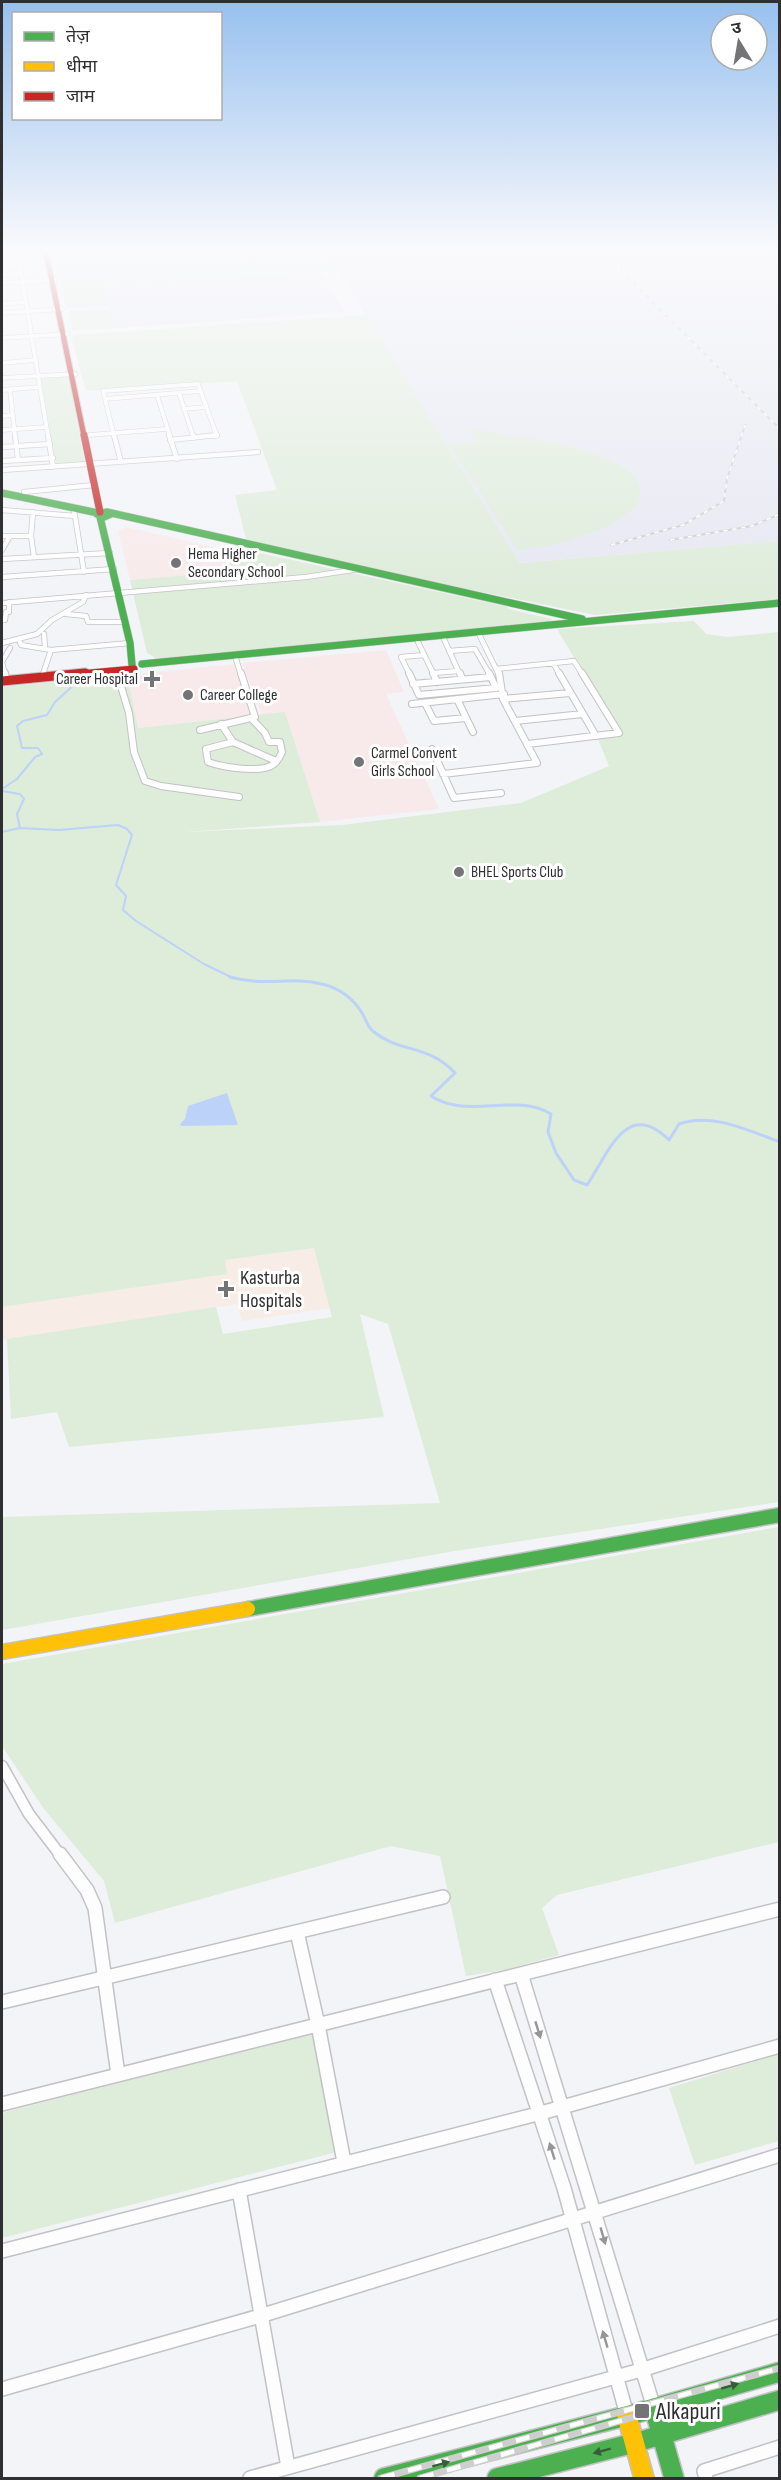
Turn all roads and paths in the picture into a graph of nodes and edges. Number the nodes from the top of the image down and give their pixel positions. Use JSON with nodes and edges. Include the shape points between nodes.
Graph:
{"nodes":[{"id":1,"x":4,"y":363,"type":"edge"},
{"id":2,"x":36,"y":364,"type":"edge"},
{"id":3,"x":70,"y":364,"type":"edge"},
{"id":4,"x":73,"y":374,"type":"junction"},
{"id":5,"x":38,"y":376,"type":"junction"},
{"id":6,"x":2,"y":378,"type":"edge"},
{"id":7,"x":9,"y":378,"type":"junction"},
{"id":8,"x":39,"y":387,"type":"junction"},
{"id":9,"x":2,"y":390,"type":"edge"},
{"id":10,"x":10,"y":390,"type":"junction"},
{"id":11,"x":200,"y":391,"type":"junction"},
{"id":12,"x":179,"y":393,"type":"junction"},
{"id":13,"x":157,"y":394,"type":"junction"},
{"id":14,"x":105,"y":399,"type":"junction"},
{"id":15,"x":206,"y":407,"type":"junction"},
{"id":16,"x":184,"y":409,"type":"junction"},
{"id":17,"x":13,"y":415,"type":"junction"},
{"id":18,"x":2,"y":416,"type":"edge"},
{"id":19,"x":46,"y":426,"type":"junction"},
{"id":20,"x":15,"y":429,"type":"junction"},
{"id":21,"x":167,"y":429,"type":"junction"},
{"id":22,"x":2,"y":430,"type":"edge"},
{"id":23,"x":114,"y":433,"type":"junction"},
{"id":24,"x":89,"y":435,"type":"junction"},
{"id":25,"x":194,"y":438,"type":"junction"},
{"id":26,"x":170,"y":440,"type":"junction"},
{"id":27,"x":50,"y":444,"type":"junction"},
{"id":28,"x":17,"y":446,"type":"junction"},
{"id":29,"x":2,"y":447,"type":"edge"},
{"id":30,"x":258,"y":452,"type":"dead end"},
{"id":31,"x":53,"y":458,"type":"junction"},
{"id":32,"x":177,"y":459,"type":"junction"},
{"id":33,"x":18,"y":460,"type":"junction"},
{"id":34,"x":2,"y":461,"type":"edge"},
{"id":35,"x":121,"y":462,"type":"junction"},
{"id":36,"x":92,"y":465,"type":"junction"},
{"id":37,"x":53,"y":467,"type":"junction"},
{"id":38,"x":2,"y":470,"type":"edge"},
{"id":39,"x":94,"y":485,"type":"junction"},
{"id":40,"x":24,"y":492,"type":"dead end"},
{"id":41,"x":5,"y":495,"type":"edge"},
{"id":42,"x":2,"y":510,"type":"edge"},
{"id":43,"x":33,"y":512,"type":"junction"},
{"id":44,"x":74,"y":512,"type":"junction"},
{"id":45,"x":104,"y":515,"type":"junction"},
{"id":46,"x":2,"y":536,"type":"edge"},
{"id":47,"x":10,"y":536,"type":"junction"},
{"id":48,"x":31,"y":536,"type":"junction"},
{"id":49,"x":2,"y":550,"type":"edge"},
{"id":50,"x":110,"y":553,"type":"junction"},
{"id":51,"x":82,"y":554,"type":"junction"},
{"id":52,"x":34,"y":557,"type":"junction"},
{"id":53,"x":2,"y":559,"type":"edge"},
{"id":54,"x":114,"y":569,"type":"junction"},
{"id":55,"x":354,"y":570,"type":"junction"},
{"id":56,"x":84,"y":572,"type":"junction"},
{"id":57,"x":2,"y":577,"type":"edge"},
{"id":58,"x":122,"y":592,"type":"junction"},
{"id":59,"x":86,"y":596,"type":"junction"},
{"id":60,"x":9,"y":602,"type":"junction"},
{"id":61,"x":2,"y":603,"type":"edge"},
{"id":62,"x":780,"y":605,"type":"edge"},
{"id":63,"x":66,"y":614,"type":"junction"},
{"id":64,"x":2,"y":620,"type":"edge"},
{"id":65,"x":101,"y":621,"type":"junction"},
{"id":66,"x":125,"y":622,"type":"junction"},
{"id":67,"x":590,"y":624,"type":"junction"},
{"id":68,"x":97,"y":632,"type":"dead end"},
{"id":69,"x":44,"y":634,"type":"dead end"},
{"id":70,"x":479,"y":634,"type":"junction"},
{"id":71,"x":19,"y":639,"type":"junction"},
{"id":72,"x":418,"y":642,"type":"junction"},
{"id":73,"x":2,"y":643,"type":"edge"},
{"id":74,"x":130,"y":643,"type":"junction"},
{"id":75,"x":376,"y":644,"type":"junction"},
{"id":76,"x":447,"y":645,"type":"junction"},
{"id":77,"x":10,"y":648,"type":"dead end"},
{"id":78,"x":48,"y":649,"type":"junction"},
{"id":79,"x":424,"y":655,"type":"junction"},
{"id":80,"x":236,"y":659,"type":"junction"},
{"id":81,"x":553,"y":663,"type":"junction"},
{"id":82,"x":137,"y":666,"type":"junction"},
{"id":83,"x":496,"y":669,"type":"junction"},
{"id":84,"x":116,"y":671,"type":"junction"},
{"id":85,"x":458,"y":671,"type":"junction"},
{"id":86,"x":43,"y":674,"type":"junction"},
{"id":87,"x":433,"y":674,"type":"junction"},
{"id":88,"x":491,"y":677,"type":"junction"},
{"id":89,"x":3,"y":679,"type":"edge"},
{"id":90,"x":462,"y":680,"type":"junction"},
{"id":91,"x":437,"y":682,"type":"junction"},
{"id":92,"x":413,"y":684,"type":"junction"},
{"id":93,"x":570,"y":693,"type":"junction"},
{"id":94,"x":503,"y":696,"type":"junction"},
{"id":95,"x":457,"y":699,"type":"junction"},
{"id":96,"x":425,"y":703,"type":"junction"},
{"id":97,"x":412,"y":704,"type":"dead end"},
{"id":98,"x":583,"y":714,"type":"junction"},
{"id":99,"x":251,"y":718,"type":"junction"},
{"id":100,"x":466,"y":718,"type":"junction"},
{"id":101,"x":515,"y":721,"type":"junction"},
{"id":102,"x":221,"y":724,"type":"junction"},
{"id":103,"x":200,"y":730,"type":"dead end"},
{"id":104,"x":473,"y":732,"type":"dead end"},
{"id":105,"x":596,"y":736,"type":"junction"},
{"id":106,"x":233,"y":742,"type":"junction"},
{"id":107,"x":269,"y":742,"type":"junction"},
{"id":108,"x":528,"y":744,"type":"junction"},
{"id":109,"x":248,"y":747,"type":"junction"},
{"id":110,"x":432,"y":749,"type":"dead end"},
{"id":111,"x":276,"y":761,"type":"junction"},
{"id":112,"x":443,"y":774,"type":"junction"},
{"id":113,"x":501,"y":793,"type":"dead end"},
{"id":114,"x":239,"y":796,"type":"dead end"},
{"id":115,"x":780,"y":1515,"type":"edge"},
{"id":116,"x":2,"y":1652,"type":"edge"},
{"id":117,"x":2,"y":1766,"type":"edge"},
{"id":118,"x":443,"y":1897,"type":"dead end"},
{"id":119,"x":780,"y":1910,"type":"edge"},
{"id":120,"x":297,"y":1932,"type":"junction"},
{"id":121,"x":521,"y":1974,"type":"junction"},
{"id":122,"x":103,"y":1978,"type":"junction"},
{"id":123,"x":495,"y":1980,"type":"junction"},
{"id":124,"x":2,"y":2002,"type":"edge"},
{"id":125,"x":318,"y":2025,"type":"junction"},
{"id":126,"x":780,"y":2046,"type":"edge"},
{"id":127,"x":118,"y":2075,"type":"junction"},
{"id":128,"x":2,"y":2104,"type":"edge"},
{"id":129,"x":561,"y":2107,"type":"junction"},
{"id":130,"x":541,"y":2113,"type":"junction"},
{"id":131,"x":780,"y":2155,"type":"edge"},
{"id":132,"x":344,"y":2162,"type":"junction"},
{"id":133,"x":239,"y":2190,"type":"junction"},
{"id":134,"x":596,"y":2212,"type":"junction"},
{"id":135,"x":572,"y":2220,"type":"junction"},
{"id":136,"x":2,"y":2251,"type":"edge"},
{"id":137,"x":260,"y":2316,"type":"junction"},
{"id":138,"x":780,"y":2326,"type":"edge"},
{"id":139,"x":641,"y":2370,"type":"junction"},
{"id":140,"x":780,"y":2372,"type":"edge"},
{"id":141,"x":616,"y":2377,"type":"junction"},
{"id":142,"x":2,"y":2390,"type":"edge"},
{"id":143,"x":780,"y":2400,"type":"edge"},
{"id":144,"x":654,"y":2408,"type":"junction"},
{"id":145,"x":627,"y":2416,"type":"junction"},
{"id":146,"x":662,"y":2435,"type":"junction"},
{"id":147,"x":634,"y":2443,"type":"junction"},
{"id":148,"x":780,"y":2447,"type":"edge"},
{"id":149,"x":288,"y":2468,"type":"junction"},
{"id":150,"x":250,"y":2478,"type":"edge"},
{"id":151,"x":384,"y":2478,"type":"edge"},
{"id":152,"x":497,"y":2478,"type":"edge"},
{"id":153,"x":644,"y":2478,"type":"edge"},
{"id":154,"x":674,"y":2478,"type":"edge"},
{"id":155,"x":706,"y":2478,"type":"edge"}],
"edges":[{"from":1,"to":7,"type":"street"},
{"from":2,"to":5,"type":"street"},
{"from":3,"to":4,"type":"street"},
{"from":4,"to":5,"type":"street"},
{"from":4,"to":24,"type":"street"},
{"from":4,"to":36,"type":"street"},
{"from":5,"to":7,"type":"street"},
{"from":5,"to":8,"type":"street"},
{"from":6,"to":7,"type":"street"},
{"from":8,"to":10,"type":"street"},
{"from":8,"to":19,"type":"street"},
{"from":9,"to":10,"type":"street"},
{"from":10,"to":17,"type":"street"},
{"from":11,"to":12,"type":"street"},
{"from":11,"to":14,"type":"street","via":[[198,384],[103,392]]},
{"from":11,"to":15,"type":"street"},
{"from":12,"to":13,"type":"street"},
{"from":12,"to":16,"type":"street"},
{"from":13,"to":14,"type":"street"},
{"from":13,"to":21,"type":"street"},
{"from":14,"to":23,"type":"street"},
{"from":15,"to":16,"type":"street"},
{"from":15,"to":25,"type":"street","via":[[217,436]]},
{"from":16,"to":25,"type":"street"},
{"from":17,"to":18,"type":"street"},
{"from":17,"to":20,"type":"street"},
{"from":19,"to":20,"type":"street"},
{"from":19,"to":27,"type":"street"},
{"from":20,"to":22,"type":"street"},
{"from":20,"to":28,"type":"street"},
{"from":21,"to":23,"type":"street"},
{"from":21,"to":26,"type":"street"},
{"from":23,"to":24,"type":"street"},
{"from":23,"to":35,"type":"street"},
{"from":24,"to":36,"type":"street"},
{"from":25,"to":26,"type":"street"},
{"from":26,"to":32,"type":"street"},
{"from":27,"to":28,"type":"street"},
{"from":27,"to":31,"type":"street"},
{"from":28,"to":29,"type":"street"},
{"from":28,"to":33,"type":"street"},
{"from":30,"to":32,"type":"street"},
{"from":31,"to":33,"type":"street"},
{"from":31,"to":37,"type":"street"},
{"from":32,"to":35,"type":"street"},
{"from":33,"to":34,"type":"street"},
{"from":35,"to":36,"type":"street"},
{"from":36,"to":37,"type":"street"},
{"from":36,"to":39,"type":"street"},
{"from":36,"to":45,"type":"street"},
{"from":37,"to":38,"type":"street"},
{"from":39,"to":40,"type":"street"},
{"from":39,"to":45,"type":"street"},
{"from":41,"to":44,"type":"street"},
{"from":42,"to":43,"type":"street"},
{"from":43,"to":44,"type":"street"},
{"from":43,"to":48,"type":"street"},
{"from":44,"to":45,"type":"street"},
{"from":44,"to":51,"type":"street"},
{"from":45,"to":50,"type":"street"},
{"from":45,"to":55,"type":"street"},
{"from":45,"to":58,"type":"street"},
{"from":46,"to":47,"type":"street"},
{"from":47,"to":48,"type":"street"},
{"from":47,"to":49,"type":"street"},
{"from":48,"to":52,"type":"street"},
{"from":50,"to":51,"type":"street"},
{"from":50,"to":54,"type":"street"},
{"from":51,"to":52,"type":"street"},
{"from":51,"to":56,"type":"street"},
{"from":52,"to":53,"type":"street"},
{"from":54,"to":56,"type":"street"},
{"from":54,"to":58,"type":"street"},
{"from":55,"to":58,"type":"street"},
{"from":55,"to":67,"type":"street"},
{"from":56,"to":57,"type":"street"},
{"from":58,"to":59,"type":"street"},
{"from":58,"to":66,"type":"street"},
{"from":58,"to":82,"type":"street"},
{"from":59,"to":60,"type":"street"},
{"from":59,"to":63,"type":"street"},
{"from":60,"to":61,"type":"street"},
{"from":60,"to":64,"type":"street","via":[[9,612]]},
{"from":62,"to":67,"type":"street"},
{"from":63,"to":65,"type":"street"},
{"from":63,"to":71,"type":"street","via":[[52,620],[37,634]]},
{"from":65,"to":66,"type":"street"},
{"from":65,"to":68,"type":"street"},
{"from":66,"to":74,"type":"street"},
{"from":67,"to":70,"type":"street"},
{"from":69,"to":78,"type":"street"},
{"from":70,"to":75,"type":"street"},
{"from":70,"to":76,"type":"street"},
{"from":70,"to":83,"type":"street"},
{"from":71,"to":73,"type":"street"},
{"from":71,"to":78,"type":"street","via":[[21,645]]},
{"from":72,"to":75,"type":"street"},
{"from":72,"to":76,"type":"street"},
{"from":72,"to":79,"type":"street"},
{"from":74,"to":78,"type":"street"},
{"from":74,"to":82,"type":"street"},
{"from":75,"to":80,"type":"street"},
{"from":75,"to":82,"type":"street"},
{"from":76,"to":85,"type":"street"},
{"from":76,"to":88,"type":"street","via":[[475,649]]},
{"from":77,"to":89,"type":"street","via":[[2,662]]},
{"from":78,"to":86,"type":"street"},
{"from":79,"to":87,"type":"street"},
{"from":79,"to":92,"type":"street","via":[[401,657]]},
{"from":80,"to":82,"type":"street"},
{"from":80,"to":99,"type":"street","via":[[255,717]]},
{"from":81,"to":83,"type":"street"},
{"from":81,"to":93,"type":"street"},
{"from":81,"to":105,"type":"street","via":[[574,661],[619,733]]},
{"from":82,"to":84,"type":"street"},
{"from":82,"to":86,"type":"street"},
{"from":83,"to":94,"type":"street"},
{"from":84,"to":89,"type":"street"},
{"from":84,"to":114,"type":"street","via":[[129,713],[134,752],[145,781]]},
{"from":85,"to":87,"type":"street"},
{"from":85,"to":90,"type":"street"},
{"from":86,"to":89,"type":"street"},
{"from":87,"to":91,"type":"street"},
{"from":88,"to":90,"type":"street"},
{"from":88,"to":92,"type":"street","via":[[496,688],[421,696]]},
{"from":90,"to":91,"type":"street"},
{"from":91,"to":92,"type":"street"},
{"from":93,"to":94,"type":"street"},
{"from":93,"to":98,"type":"street"},
{"from":94,"to":95,"type":"street"},
{"from":94,"to":101,"type":"street"},
{"from":95,"to":96,"type":"street"},
{"from":95,"to":100,"type":"street"},
{"from":96,"to":97,"type":"street"},
{"from":96,"to":100,"type":"street","via":[[434,721]]},
{"from":98,"to":101,"type":"street"},
{"from":98,"to":105,"type":"street"},
{"from":99,"to":102,"type":"street"},
{"from":99,"to":107,"type":"street"},
{"from":100,"to":104,"type":"street"},
{"from":101,"to":108,"type":"street"},
{"from":102,"to":103,"type":"street"},
{"from":102,"to":106,"type":"street"},
{"from":105,"to":108,"type":"street"},
{"from":106,"to":109,"type":"street"},
{"from":106,"to":111,"type":"street","via":[[206,749],[208,762],[264,767]]},
{"from":107,"to":109,"type":"street"},
{"from":107,"to":111,"type":"street","via":[[280,742],[282,752]]},
{"from":108,"to":112,"type":"street","via":[[537,763]]},
{"from":109,"to":111,"type":"street"},
{"from":110,"to":112,"type":"street"},
{"from":112,"to":113,"type":"street","via":[[454,798]]},
{"from":115,"to":116,"type":"street"},
{"from":117,"to":122,"type":"street","via":[[42,1834],[87,1890],[95,1908]]},
{"from":118,"to":120,"type":"street"},
{"from":119,"to":121,"type":"street"},
{"from":120,"to":122,"type":"street"},
{"from":120,"to":125,"type":"street"},
{"from":121,"to":123,"type":"street"},
{"from":121,"to":129,"type":"street","one_way":true},
{"from":122,"to":124,"type":"street"},
{"from":122,"to":127,"type":"street"},
{"from":123,"to":125,"type":"street"},
{"from":123,"to":130,"type":"street"},
{"from":125,"to":127,"type":"street"},
{"from":125,"to":132,"type":"street"},
{"from":126,"to":129,"type":"street"},
{"from":127,"to":128,"type":"street"},
{"from":129,"to":130,"type":"street"},
{"from":129,"to":134,"type":"street"},
{"from":130,"to":132,"type":"street"},
{"from":135,"to":130,"type":"street","one_way":true},
{"from":131,"to":134,"type":"street"},
{"from":132,"to":133,"type":"street"},
{"from":133,"to":136,"type":"street"},
{"from":133,"to":137,"type":"street"},
{"from":134,"to":135,"type":"street"},
{"from":134,"to":139,"type":"street","one_way":true},
{"from":135,"to":137,"type":"street"},
{"from":141,"to":135,"type":"street","one_way":true},
{"from":137,"to":142,"type":"street"},
{"from":137,"to":149,"type":"street"},
{"from":138,"to":139,"type":"street"},
{"from":139,"to":141,"type":"street"},
{"from":139,"to":144,"type":"street"},
{"from":144,"to":140,"type":"street","one_way":true},
{"from":141,"to":145,"type":"street"},
{"from":141,"to":149,"type":"street"},
{"from":143,"to":146,"type":"street"},
{"from":144,"to":145,"type":"street"},
{"from":144,"to":146,"type":"street"},
{"from":145,"to":147,"type":"street"},
{"from":151,"to":145,"type":"street","one_way":true},
{"from":146,"to":147,"type":"street"},
{"from":146,"to":154,"type":"street"},
{"from":147,"to":152,"type":"street","one_way":true},
{"from":147,"to":153,"type":"street"},
{"from":148,"to":155,"type":"street","via":[[704,2471]]},
{"from":149,"to":150,"type":"street"}]}
